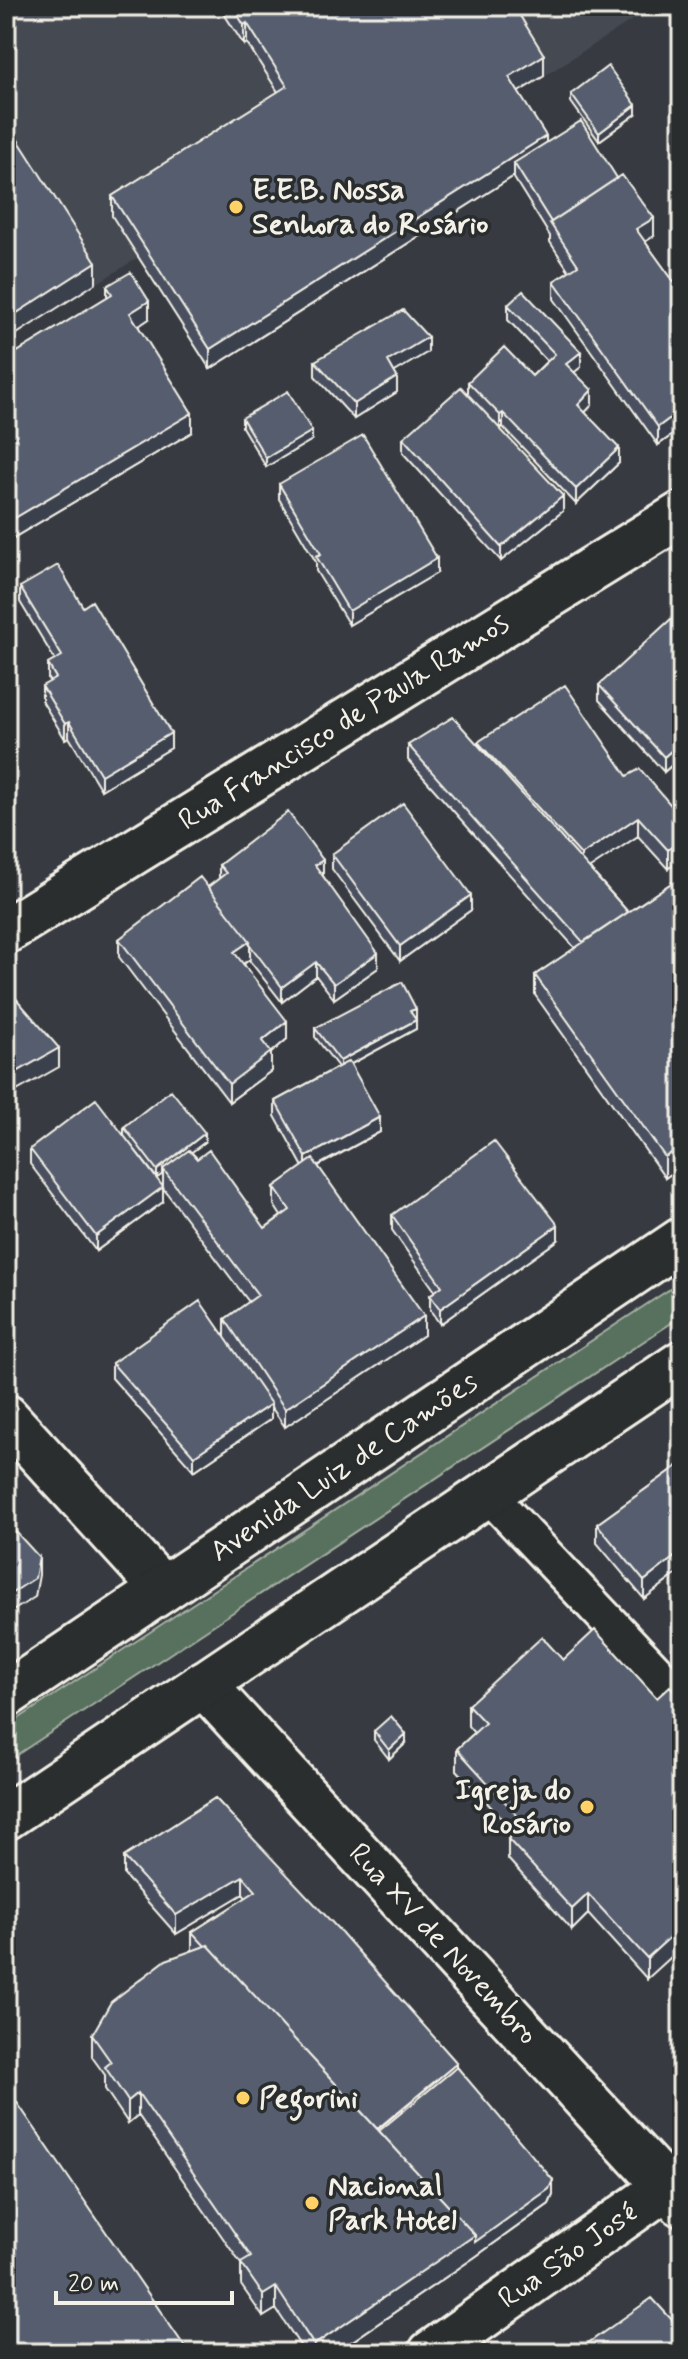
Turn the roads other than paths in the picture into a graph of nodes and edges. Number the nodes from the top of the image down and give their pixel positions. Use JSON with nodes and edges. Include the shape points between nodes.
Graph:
{"nodes":[{"id":1,"x":682,"y":514,"type":"edge"},
{"id":2,"x":6,"y":931,"type":"edge"},
{"id":3,"x":682,"y":1240,"type":"edge"},
{"id":4,"x":682,"y":1363,"type":"edge"},
{"id":5,"x":6,"y":1417,"type":"edge"},
{"id":6,"x":488,"y":1494,"type":"junction"},
{"id":7,"x":163,"y":1589,"type":"junction"},
{"id":8,"x":203,"y":1684,"type":"junction"},
{"id":9,"x":6,"y":1695,"type":"edge"},
{"id":10,"x":682,"y":1699,"type":"edge"},
{"id":11,"x":6,"y":1817,"type":"edge"},
{"id":12,"x":674,"y":2195,"type":"edge"},
{"id":13,"x":431,"y":2353,"type":"edge"}],
"edges":[{"from":1,"to":2,"type":"street","name":"Rua Francisco de Paula Ramos"},
{"from":3,"to":7,"type":"street","name":"Avenida Luiz de Camões"},
{"from":4,"to":6,"type":"street"},
{"from":5,"to":7,"type":"street"},
{"from":6,"to":8,"type":"street"},
{"from":6,"to":10,"type":"lane"},
{"from":7,"to":9,"type":"street","name":"Avenida Luiz de Camões"},
{"from":8,"to":11,"type":"street"},
{"from":8,"to":12,"type":"street","name":"Rua XV de Novembro"},
{"from":12,"to":13,"type":"street","name":"Rua São José"}]}
